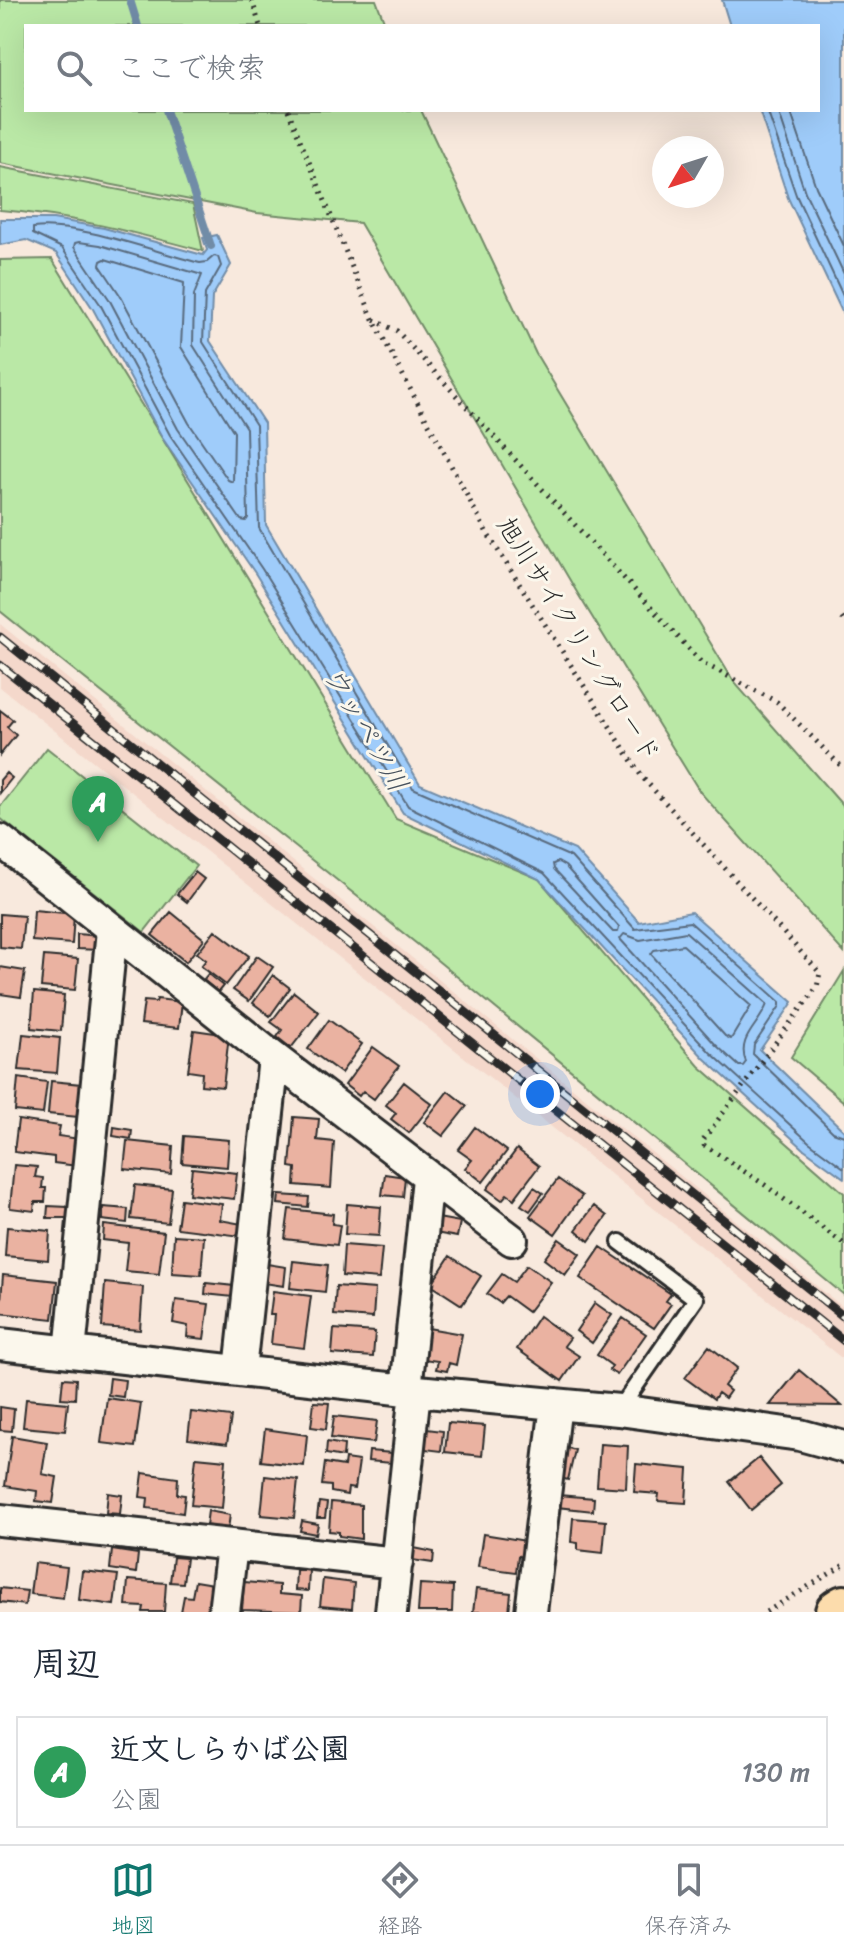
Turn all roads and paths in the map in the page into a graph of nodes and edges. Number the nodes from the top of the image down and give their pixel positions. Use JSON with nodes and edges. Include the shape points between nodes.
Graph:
{"nodes":[{"id":1,"x":252,"y":0,"type":"edge"},
{"id":2,"x":259,"y":24,"type":"edge"},
{"id":3,"x":289,"y":112,"type":"edge"},
{"id":4,"x":373,"y":319,"type":"junction"},
{"id":5,"x":844,"y":769,"type":"edge"},
{"id":6,"x":0,"y":840,"type":"edge"},
{"id":7,"x":112,"y":930,"type":"junction"},
{"id":8,"x":274,"y":1058,"type":"junction"},
{"id":9,"x":428,"y":1178,"type":"junction"},
{"id":10,"x":512,"y":1240,"type":"dead end"},
{"id":11,"x":620,"y":1242,"type":"dead end"},
{"id":12,"x":844,"y":1244,"type":"edge"},
{"id":13,"x":0,"y":1344,"type":"edge"},
{"id":14,"x":70,"y":1352,"type":"junction"},
{"id":15,"x":240,"y":1370,"type":"junction"},
{"id":16,"x":410,"y":1390,"type":"junction"},
{"id":17,"x":556,"y":1404,"type":"junction"},
{"id":18,"x":619,"y":1410,"type":"junction"},
{"id":19,"x":844,"y":1447,"type":"edge"},
{"id":20,"x":0,"y":1520,"type":"edge"},
{"id":21,"x":232,"y":1546,"type":"junction"},
{"id":22,"x":397,"y":1563,"type":"junction"},
{"id":23,"x":844,"y":1565,"type":"edge"},
{"id":24,"x":844,"y":1608,"type":"edge"},
{"id":25,"x":224,"y":1612,"type":"edge"},
{"id":26,"x":391,"y":1612,"type":"edge"},
{"id":27,"x":531,"y":1612,"type":"edge"},
{"id":28,"x":766,"y":1612,"type":"edge"},
{"id":29,"x":838,"y":1612,"type":"edge"}],
"edges":[{"from":1,"to":2,"type":"path"},
{"from":3,"to":4,"type":"path","name":"旭川サイクリングロード"},
{"from":4,"to":5,"type":"path","via":[[397,331],[701,662],[777,702]]},
{"from":4,"to":12,"type":"path","name":"旭川サイクリングロード","via":[[487,533],[642,777],[818,970],[817,987],[703,1140],[707,1148]]},
{"from":6,"to":7,"type":"street"},
{"from":7,"to":8,"type":"street"},
{"from":7,"to":14,"type":"street"},
{"from":8,"to":9,"type":"street"},
{"from":8,"to":15,"type":"street"},
{"from":9,"to":10,"type":"street"},
{"from":9,"to":16,"type":"street"},
{"from":11,"to":18,"type":"lane","via":[[696,1299]]},
{"from":13,"to":14,"type":"street"},
{"from":14,"to":15,"type":"street"},
{"from":15,"to":16,"type":"street"},
{"from":16,"to":17,"type":"street"},
{"from":16,"to":22,"type":"street"},
{"from":17,"to":18,"type":"street"},
{"from":17,"to":27,"type":"street"},
{"from":18,"to":19,"type":"street","via":[[800,1435]]},
{"from":20,"to":21,"type":"street"},
{"from":21,"to":22,"type":"street"},
{"from":21,"to":25,"type":"street"},
{"from":22,"to":26,"type":"street"},
{"from":23,"to":28,"type":"path"},
{"from":24,"to":29,"type":"highway"}]}
